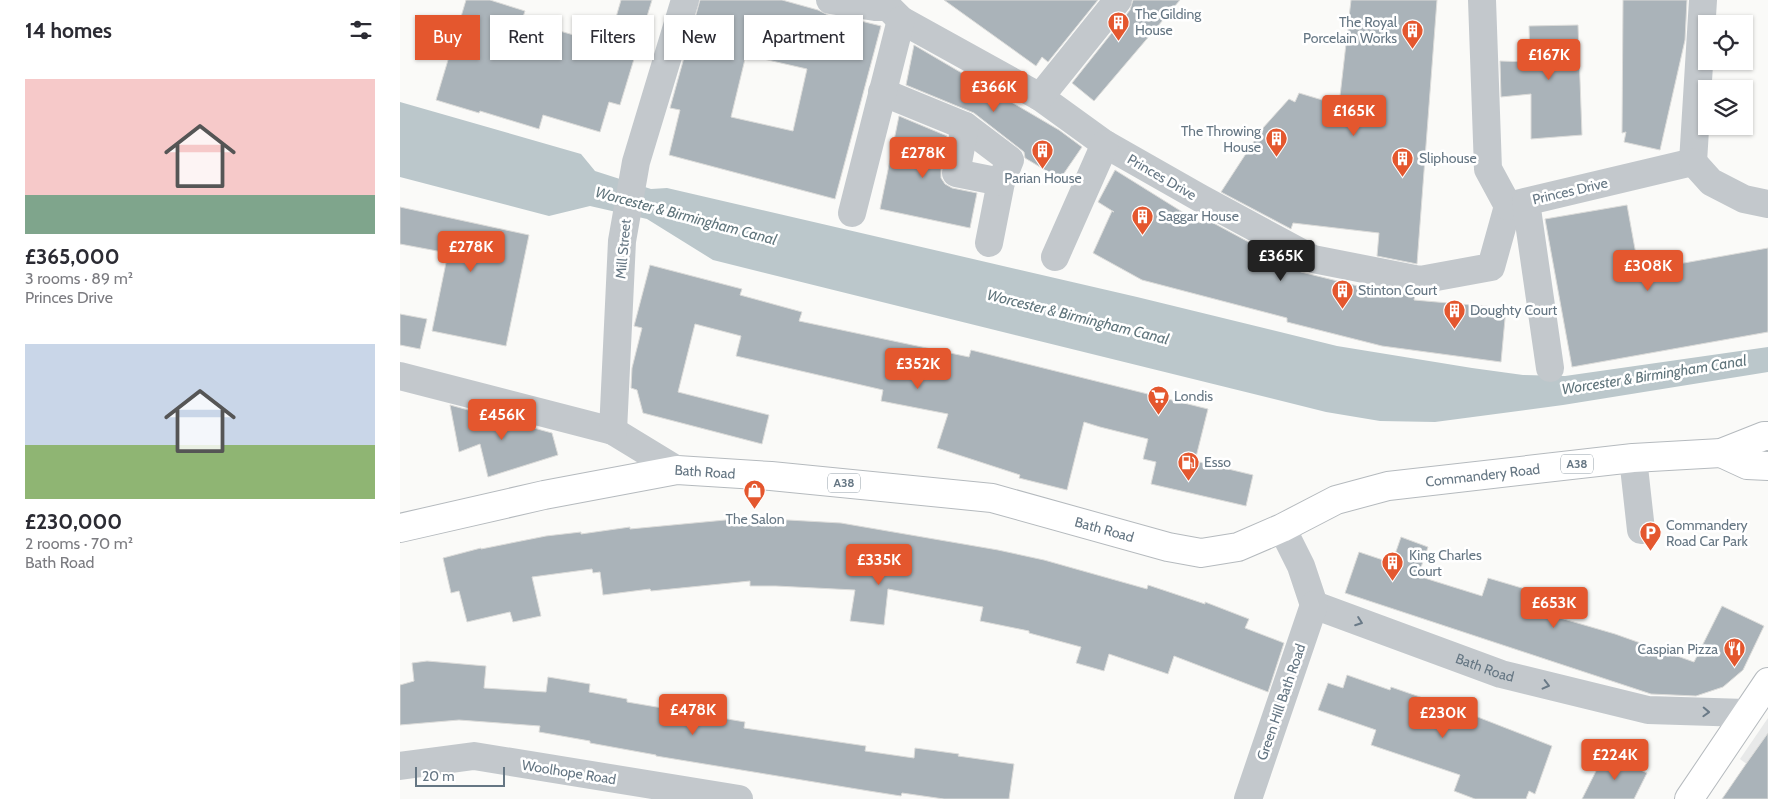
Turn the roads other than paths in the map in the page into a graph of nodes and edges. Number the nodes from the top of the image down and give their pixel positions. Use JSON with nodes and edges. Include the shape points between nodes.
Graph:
{"nodes":[{"id":1,"x":685,"y":0,"type":"edge"},
{"id":2,"x":830,"y":0,"type":"edge"},
{"id":3,"x":1118,"y":0,"type":"edge"},
{"id":4,"x":1482,"y":0,"type":"edge"},
{"id":5,"x":1703,"y":0,"type":"edge"},
{"id":6,"x":876,"y":4,"type":"edge"},
{"id":7,"x":901,"y":20,"type":"junction"},
{"id":8,"x":882,"y":92,"type":"junction"},
{"id":9,"x":1040,"y":97,"type":"junction"},
{"id":10,"x":964,"y":126,"type":"junction"},
{"id":11,"x":1105,"y":144,"type":"junction"},
{"id":12,"x":1693,"y":162,"type":"junction"},
{"id":13,"x":1001,"y":182,"type":"junction"},
{"id":14,"x":1517,"y":204,"type":"junction"},
{"id":15,"x":1768,"y":204,"type":"edge"},
{"id":16,"x":852,"y":213,"type":"dead end"},
{"id":17,"x":989,"y":242,"type":"dead end"},
{"id":18,"x":1055,"y":257,"type":"dead end"},
{"id":19,"x":1550,"y":368,"type":"dead end"},
{"id":20,"x":400,"y":376,"type":"edge"},
{"id":21,"x":613,"y":431,"type":"junction"},
{"id":22,"x":1768,"y":436,"type":"edge"},
{"id":23,"x":1721,"y":453,"type":"junction"},
{"id":24,"x":1633,"y":458,"type":"junction"},
{"id":25,"x":1768,"y":466,"type":"edge"},
{"id":26,"x":677,"y":470,"type":"junction"},
{"id":27,"x":400,"y":528,"type":"edge"},
{"id":28,"x":1282,"y":528,"type":"junction"},
{"id":29,"x":1641,"y":530,"type":"dead end"},
{"id":30,"x":1314,"y":605,"type":"junction"},
{"id":31,"x":1768,"y":682,"type":"edge"},
{"id":32,"x":1746,"y":714,"type":"junction"},
{"id":33,"x":400,"y":766,"type":"edge"},
{"id":34,"x":739,"y":799,"type":"edge"},
{"id":35,"x":1248,"y":799,"type":"edge"},
{"id":36,"x":1690,"y":799,"type":"edge"}],
"edges":[{"from":1,"to":21,"type":"street","name":"Mill Street","via":[[636,162],[622,241]]},
{"from":2,"to":6,"type":"street","name":"Princes Drive"},
{"from":3,"to":9,"type":"street"},
{"from":4,"to":14,"type":"street","via":[[1488,169]]},
{"from":5,"to":12,"type":"street"},
{"from":6,"to":7,"type":"street","name":"Princes Drive","via":[[888,7]]},
{"from":7,"to":8,"type":"street"},
{"from":7,"to":9,"type":"street","name":"Princes Drive"},
{"from":8,"to":10,"type":"street"},
{"from":8,"to":16,"type":"street"},
{"from":9,"to":11,"type":"street","name":"Princes Drive"},
{"from":10,"to":13,"type":"street","via":[[1010,160]]},
{"from":10,"to":13,"type":"street","via":[[956,173]]},
{"from":11,"to":14,"type":"street","name":"Princes Drive","via":[[1313,259],[1420,280],[1491,267]]},
{"from":11,"to":18,"type":"street"},
{"from":12,"to":14,"type":"street","name":"Princes Drive"},
{"from":12,"to":15,"type":"street","via":[[1711,182],[1744,199]]},
{"from":13,"to":17,"type":"street"},
{"from":14,"to":19,"type":"street"},
{"from":20,"to":21,"type":"street"},
{"from":21,"to":26,"type":"street"},
{"from":22,"to":23,"type":"main road","name":"Commandery Road","number":"A38"},
{"from":23,"to":24,"type":"main road","name":"Commandery Road","number":"A38"},
{"from":23,"to":25,"type":"main road","name":"Commandery Road","via":[[1748,466]]},
{"from":24,"to":28,"type":"main road","name":"Commandery Road","number":"A38","via":[[1388,486],[1336,500]]},
{"from":24,"to":29,"type":"street"},
{"from":26,"to":27,"type":"main road","name":"Bath Road","number":"A38","via":[[544,495]]},
{"from":26,"to":28,"type":"main road","name":"Bath Road","number":"A38","via":[[992,498],[1201,553],[1238,547]]},
{"from":28,"to":30,"type":"street","via":[[1301,566]]},
{"from":30,"to":32,"type":"street","name":"Bath Road","one_way":true,"via":[[1500,674],[1648,710]]},
{"from":30,"to":35,"type":"street","name":"Green Hill Bath Road"},
{"from":31,"to":32,"type":"main road"},
{"from":32,"to":36,"type":"main road"},
{"from":33,"to":34,"type":"street","name":"Woolhope Road","via":[[474,756]]}]}
